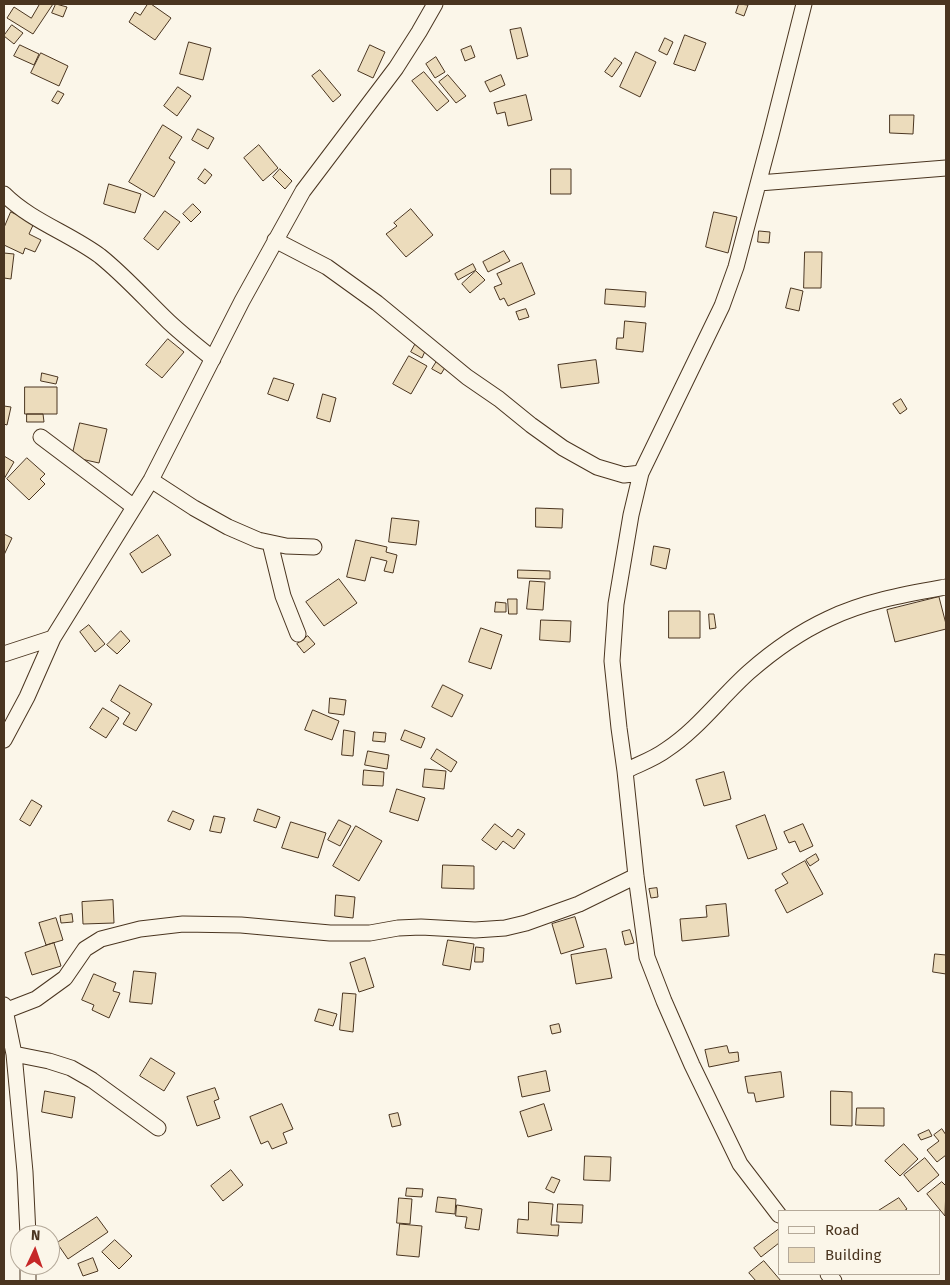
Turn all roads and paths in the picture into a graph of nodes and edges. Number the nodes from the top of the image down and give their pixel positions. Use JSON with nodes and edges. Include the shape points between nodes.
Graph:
{"nodes":[{"id":1,"x":435,"y":4,"type":"edge"},
{"id":2,"x":804,"y":4,"type":"edge"},
{"id":3,"x":946,"y":168,"type":"edge"},
{"id":4,"x":759,"y":183,"type":"junction"},
{"id":5,"x":4,"y":194,"type":"edge"},
{"id":6,"x":275,"y":240,"type":"junction"},
{"id":7,"x":213,"y":359,"type":"junction"},
{"id":8,"x":41,"y":437,"type":"dead end"},
{"id":9,"x":641,"y":472,"type":"junction"},
{"id":10,"x":150,"y":480,"type":"junction"},
{"id":11,"x":134,"y":507,"type":"junction"},
{"id":12,"x":270,"y":543,"type":"junction"},
{"id":13,"x":314,"y":547,"type":"dead end"},
{"id":14,"x":946,"y":588,"type":"edge"},
{"id":15,"x":298,"y":634,"type":"dead end"},
{"id":16,"x":54,"y":638,"type":"junction"},
{"id":17,"x":4,"y":654,"type":"edge"},
{"id":18,"x":4,"y":740,"type":"edge"},
{"id":19,"x":625,"y":771,"type":"junction"},
{"id":20,"x":636,"y":876,"type":"junction"},
{"id":21,"x":5,"y":1008,"type":"edge"},
{"id":22,"x":14,"y":1054,"type":"junction"},
{"id":23,"x":158,"y":1128,"type":"dead end"},
{"id":24,"x":778,"y":1214,"type":"edge"},
{"id":25,"x":28,"y":1225,"type":"edge"}],
"edges":[{"from":1,"to":6,"type":"street","via":[[396,68],[303,191]]},
{"from":2,"to":4,"type":"street"},
{"from":3,"to":4,"type":"street"},
{"from":4,"to":9,"type":"street","via":[[722,306]]},
{"from":5,"to":7,"type":"street","via":[[34,218],[98,255]]},
{"from":6,"to":7,"type":"street"},
{"from":6,"to":9,"type":"street","via":[[327,267],[563,448],[597,467],[624,475]]},
{"from":7,"to":10,"type":"street"},
{"from":8,"to":11,"type":"street"},
{"from":9,"to":19,"type":"street","via":[[616,604],[612,661]]},
{"from":10,"to":11,"type":"street"},
{"from":10,"to":12,"type":"street","via":[[228,527]]},
{"from":11,"to":16,"type":"street"},
{"from":12,"to":13,"type":"street"},
{"from":12,"to":15,"type":"street","via":[[283,596]]},
{"from":14,"to":19,"type":"street","via":[[906,594],[862,606],[829,619],[792,640],[748,673],[692,730],[665,751]]},
{"from":16,"to":17,"type":"street"},
{"from":16,"to":18,"type":"street"},
{"from":19,"to":20,"type":"street"},
{"from":20,"to":21,"type":"street","via":[[579,904],[505,928],[420,927],[338,933],[183,924],[140,929],[101,939],[85,949],[65,978],[36,999]]},
{"from":20,"to":24,"type":"street","via":[[647,957],[664,1001],[740,1164]]},
{"from":21,"to":22,"type":"street"},
{"from":22,"to":23,"type":"street","via":[[71,1068]]},
{"from":22,"to":25,"type":"street"}]}
